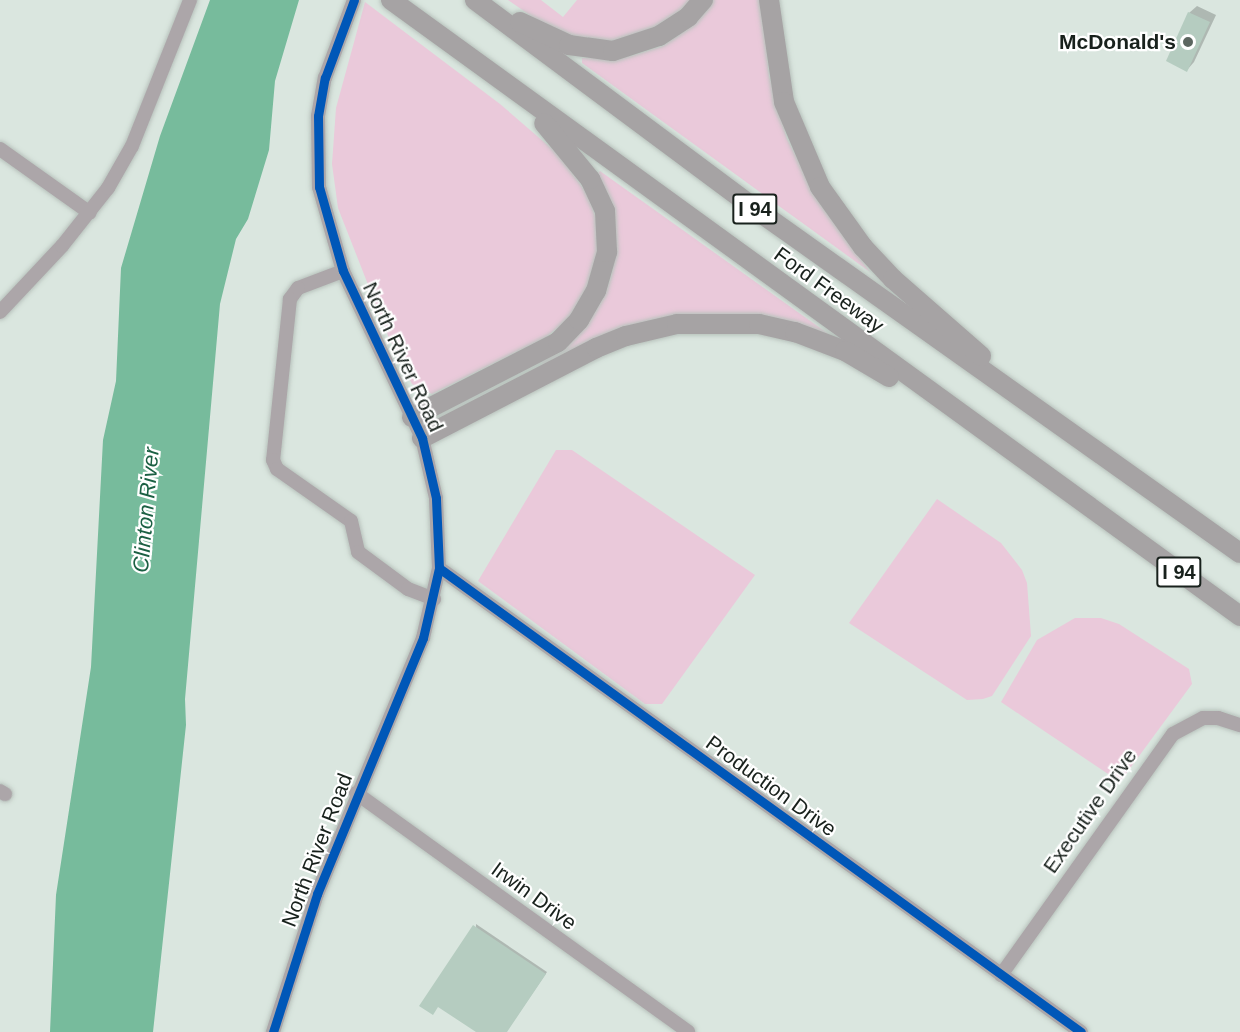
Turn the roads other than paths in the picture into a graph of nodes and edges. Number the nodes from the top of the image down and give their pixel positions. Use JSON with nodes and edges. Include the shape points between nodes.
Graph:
{"nodes":[{"id":1,"x":190,"y":0,"type":"edge"},
{"id":2,"x":354,"y":0,"type":"edge"},
{"id":3,"x":475,"y":0,"type":"edge"},
{"id":4,"x":703,"y":0,"type":"edge"},
{"id":5,"x":769,"y":0,"type":"edge"},
{"id":6,"x":398,"y":5,"type":"edge"},
{"id":7,"x":520,"y":96,"type":"junction"},
{"id":8,"x":0,"y":149,"type":"edge"},
{"id":9,"x":90,"y":213,"type":"junction"},
{"id":10,"x":343,"y":271,"type":"junction"},
{"id":11,"x":0,"y":312,"type":"edge"},
{"id":12,"x":1042,"y":409,"type":"junction"},
{"id":13,"x":412,"y":417,"type":"junction"},
{"id":14,"x":981,"y":429,"type":"junction"},
{"id":15,"x":422,"y":438,"type":"junction"},
{"id":16,"x":1240,"y":553,"type":"edge"},
{"id":17,"x":439,"y":568,"type":"junction"},
{"id":18,"x":434,"y":599,"type":"junction"},
{"id":19,"x":1240,"y":616,"type":"edge"},
{"id":20,"x":1240,"y":725,"type":"edge"},
{"id":21,"x":356,"y":793,"type":"junction"},
{"id":22,"x":1001,"y":975,"type":"junction"},
{"id":23,"x":273,"y":1032,"type":"edge"},
{"id":24,"x":688,"y":1032,"type":"edge"},
{"id":25,"x":1081,"y":1032,"type":"edge"}],
"edges":[{"from":1,"to":9,"type":"street","via":[[132,146]]},
{"from":2,"to":10,"type":"street","name":"North River Road","via":[[325,78],[316,147],[319,187]]},
{"from":3,"to":4,"type":"highway","via":[[557,40],[585,49],[613,51],[666,32]]},
{"from":3,"to":12,"type":"highway","name":"Ford Freeway","number":"I 94","via":[[788,232]]},
{"from":5,"to":12,"type":"highway","via":[[783,102],[820,187],[836,212],[893,279]]},
{"from":6,"to":7,"type":"highway","name":"Ford Freeway","number":"I 94"},
{"from":7,"to":13,"type":"highway","via":[[580,164],[601,200],[607,234],[603,273],[589,306],[558,342]]},
{"from":7,"to":14,"type":"highway","name":"Ford Freeway","number":"I 94"},
{"from":8,"to":9,"type":"street"},
{"from":9,"to":11,"type":"street"},
{"from":10,"to":13,"type":"street","name":"North River Road"},
{"from":10,"to":18,"type":"street","via":[[298,288],[290,299],[274,465],[351,521],[358,552],[408,589]]},
{"from":12,"to":16,"type":"highway","name":"Ford Freeway","number":"I 94"},
{"from":13,"to":15,"type":"street","name":"North River Road"},
{"from":14,"to":15,"type":"highway","via":[[845,351],[795,332],[759,324],[704,322],[626,336]]},
{"from":14,"to":19,"type":"highway","name":"Ford Freeway","number":"I 94"},
{"from":15,"to":17,"type":"street","name":"North River Road","via":[[436,498]]},
{"from":17,"to":18,"type":"street","name":"North River Road"},
{"from":17,"to":22,"type":"street","name":"Production Drive"},
{"from":18,"to":21,"type":"street","name":"North River Road","via":[[423,638]]},
{"from":20,"to":22,"type":"street","name":"Executive Drive","via":[[1203,718],[1173,734]]},
{"from":21,"to":23,"type":"street","name":"North River Road","via":[[317,894]]},
{"from":21,"to":24,"type":"street","name":"Irwin Drive"},
{"from":22,"to":25,"type":"street","name":"Production Drive"}]}
